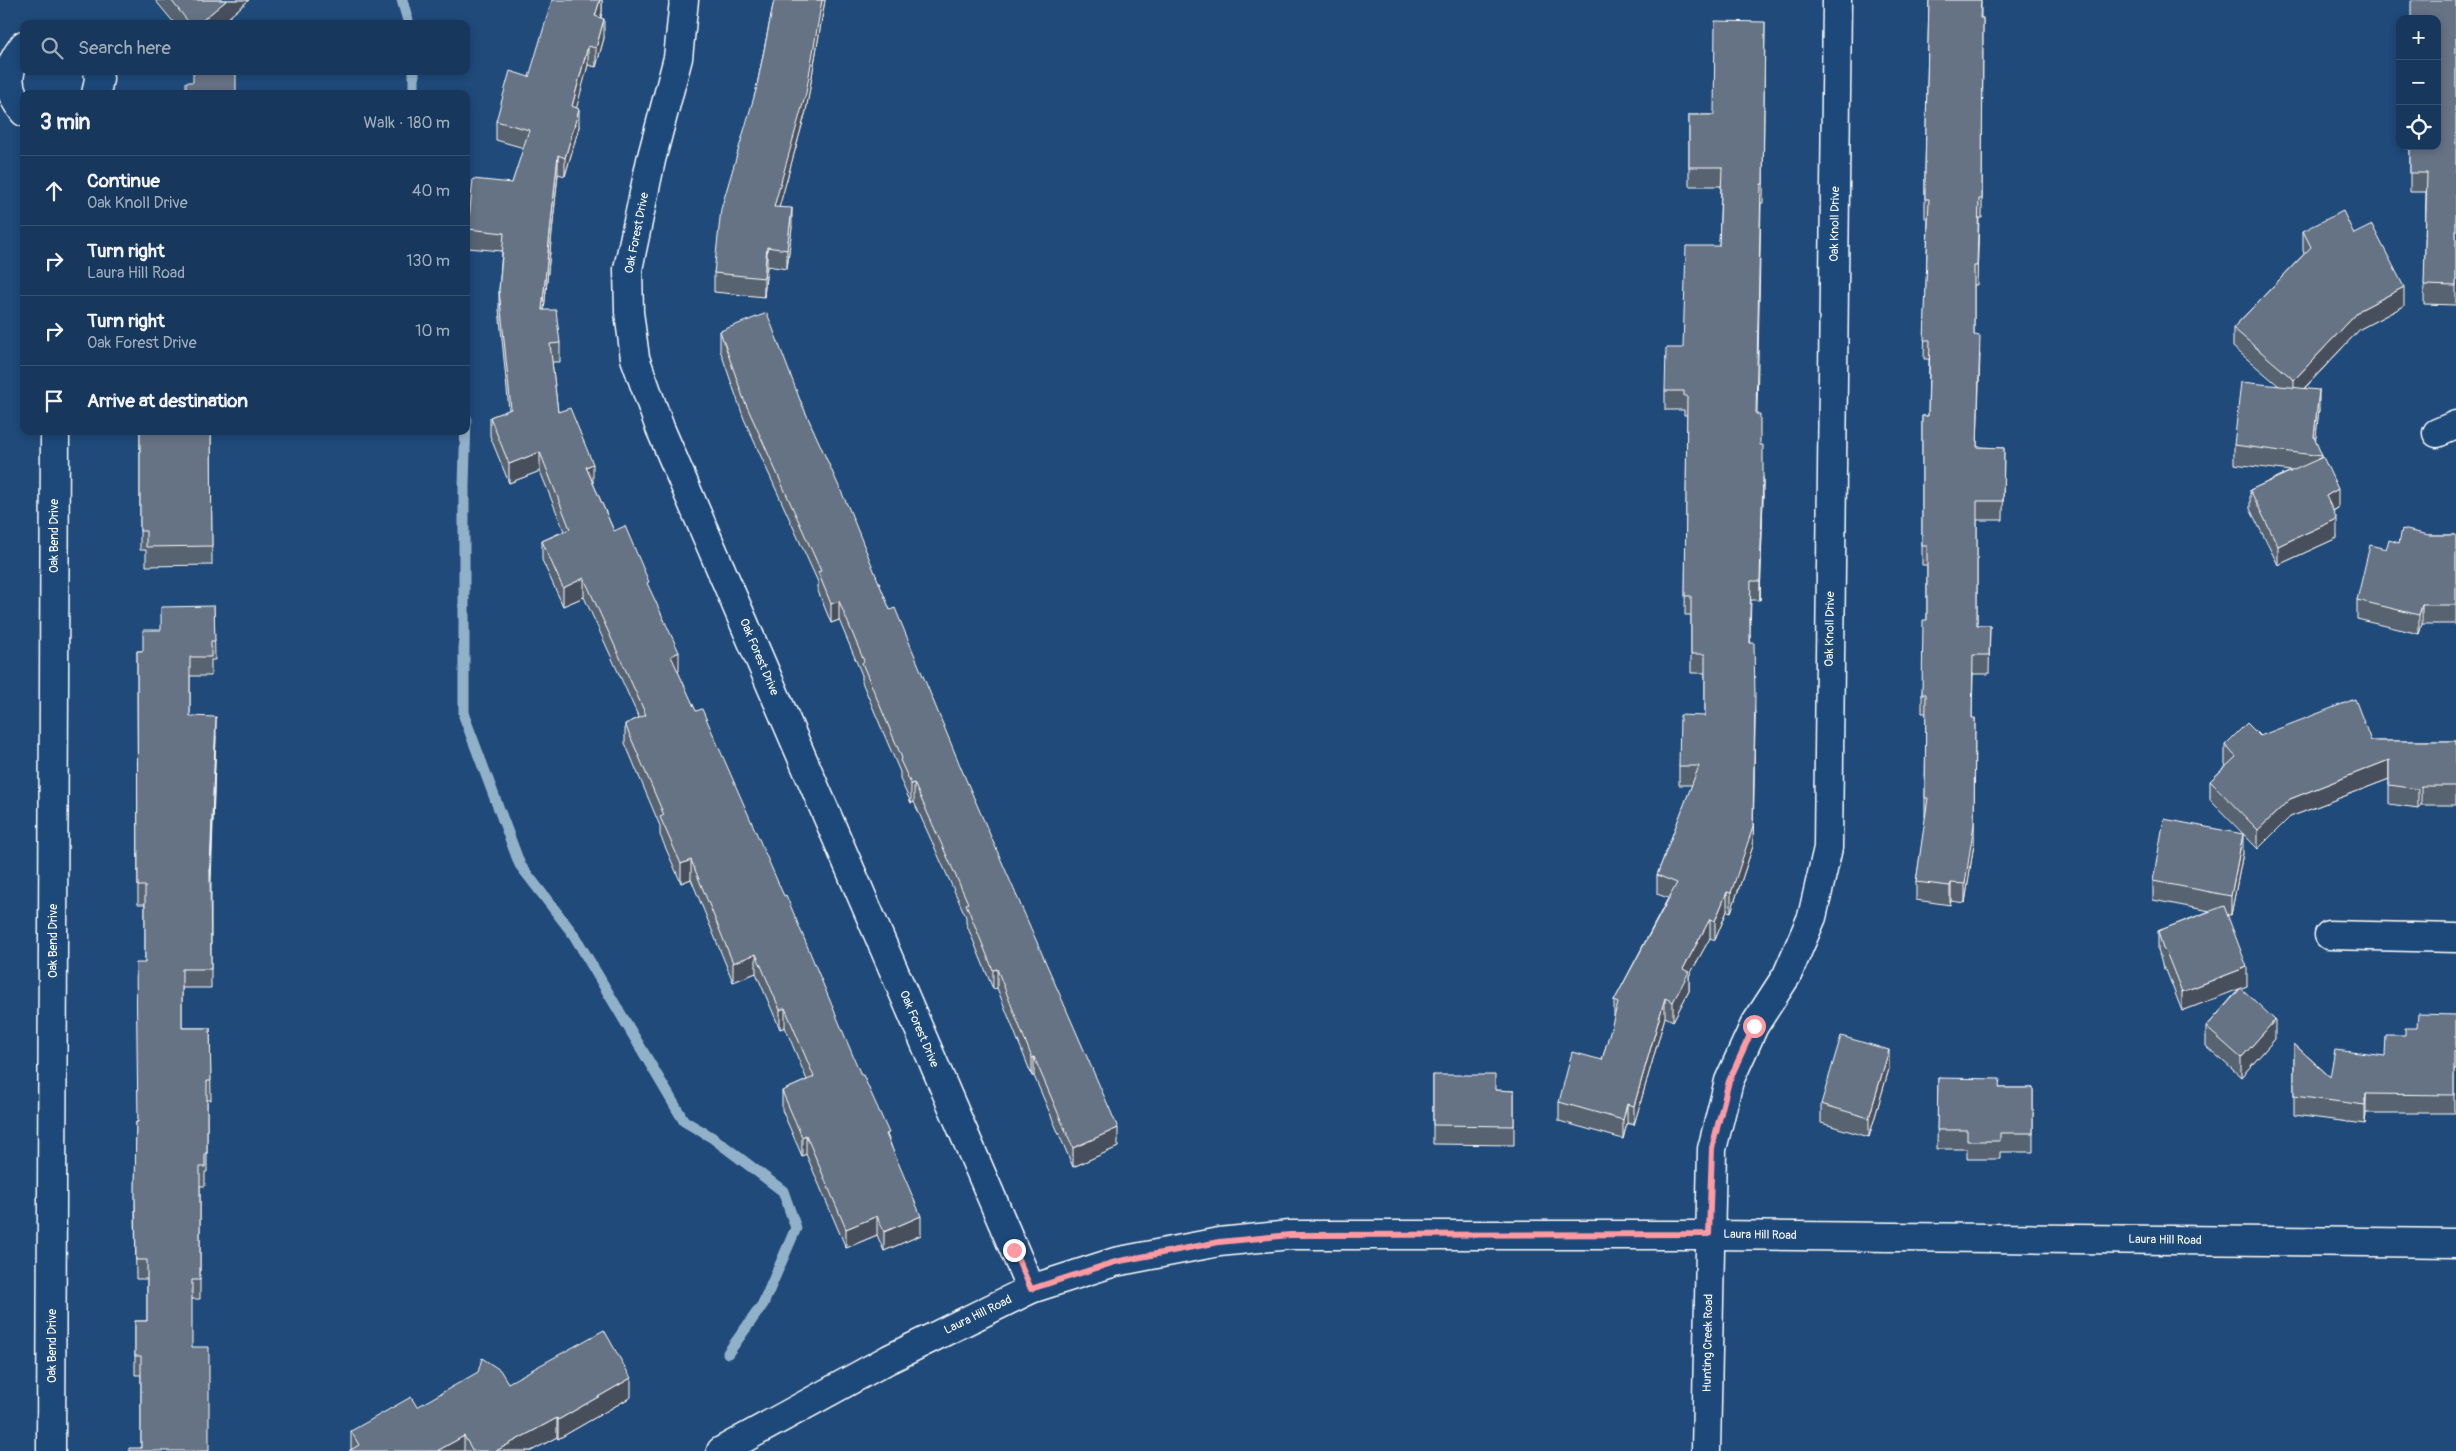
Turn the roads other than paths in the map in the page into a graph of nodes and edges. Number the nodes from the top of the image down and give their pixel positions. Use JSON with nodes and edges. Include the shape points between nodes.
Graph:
{"nodes":[{"id":1,"x":684,"y":0,"type":"edge"},
{"id":2,"x":1837,"y":0,"type":"edge"},
{"id":3,"x":20,"y":50,"type":"edge"},
{"id":4,"x":98,"y":75,"type":"edge"},
{"id":5,"x":97,"y":90,"type":"edge"},
{"id":6,"x":20,"y":107,"type":"edge"},
{"id":7,"x":55,"y":435,"type":"edge"},
{"id":8,"x":2329,"y":935,"type":"dead end"},
{"id":9,"x":2456,"y":938,"type":"edge"},
{"id":10,"x":1709,"y":1234,"type":"junction"},
{"id":11,"x":2456,"y":1243,"type":"edge"},
{"id":12,"x":1031,"y":1289,"type":"junction"},
{"id":13,"x":52,"y":1451,"type":"edge"},
{"id":14,"x":721,"y":1451,"type":"edge"},
{"id":15,"x":1706,"y":1451,"type":"edge"}],
"edges":[{"from":1,"to":12,"type":"street","name":"Oak Forest Drive","via":[[678,58],[651,160],[628,269],[628,312],[635,358],[660,428]]},
{"from":2,"to":10,"type":"street","name":"Oak Knoll Drive","via":[[1828,848],[1809,926],[1787,975],[1754,1026],[1729,1081],[1712,1148]]},
{"from":3,"to":6,"type":"street","via":[[9,70],[9,86]]},
{"from":4,"to":5,"type":"street"},
{"from":7,"to":13,"type":"street","name":"Oak Bend Drive"},
{"from":8,"to":9,"type":"street"},
{"from":10,"to":11,"type":"street","name":"Laura Hill Road"},
{"from":10,"to":12,"type":"street","name":"Laura Hill Road","via":[[1290,1235],[1219,1242],[1115,1262]]},
{"from":10,"to":15,"type":"street","name":"Hunting Creek Road"},
{"from":12,"to":14,"type":"street","name":"Laura Hill Road","via":[[889,1359]]}]}
